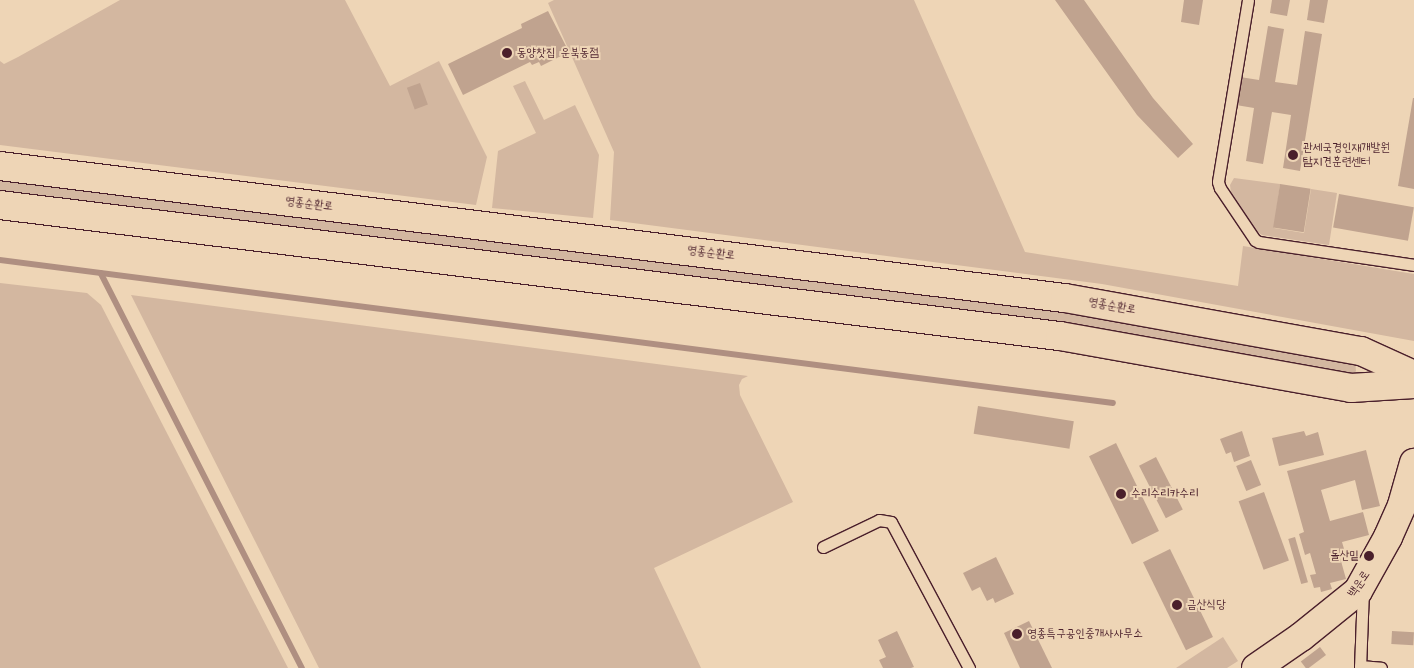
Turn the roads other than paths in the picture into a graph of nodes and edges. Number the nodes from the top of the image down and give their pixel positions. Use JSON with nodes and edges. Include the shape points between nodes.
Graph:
{"nodes":[{"id":1,"x":1248,"y":0,"type":"edge"},
{"id":2,"x":0,"y":166,"type":"edge"},
{"id":3,"x":0,"y":206,"type":"edge"},
{"id":4,"x":1414,"y":265,"type":"edge"},
{"id":5,"x":1414,"y":375,"type":"edge"},
{"id":6,"x":1414,"y":384,"type":"edge"},
{"id":7,"x":1414,"y":463,"type":"edge"},
{"id":8,"x":823,"y":547,"type":"dead end"},
{"id":9,"x":1364,"y":582,"type":"junction"},
{"id":10,"x":1360,"y":667,"type":"edge"},
{"id":11,"x":969,"y":668,"type":"edge"},
{"id":12,"x":1256,"y":668,"type":"edge"},
{"id":13,"x":1382,"y":668,"type":"edge"}],
"edges":[{"from":1,"to":4,"type":"lane","via":[[1218,182],[1220,188],[1259,242]]},
{"from":2,"to":5,"type":"main road","name":"영종순환로","via":[[1065,298],[1361,351]]},
{"from":3,"to":6,"type":"main road","via":[[1060,336],[1351,388]]},
{"from":7,"to":9,"type":"main road","name":"백운로","via":[[1402,505]]},
{"from":8,"to":11,"type":"lane","via":[[879,520],[891,522]]},
{"from":9,"to":10,"type":"lane"},
{"from":9,"to":12,"type":"main road","name":"백운로","via":[[1346,602]]},
{"from":10,"to":13,"type":"lane"}]}
